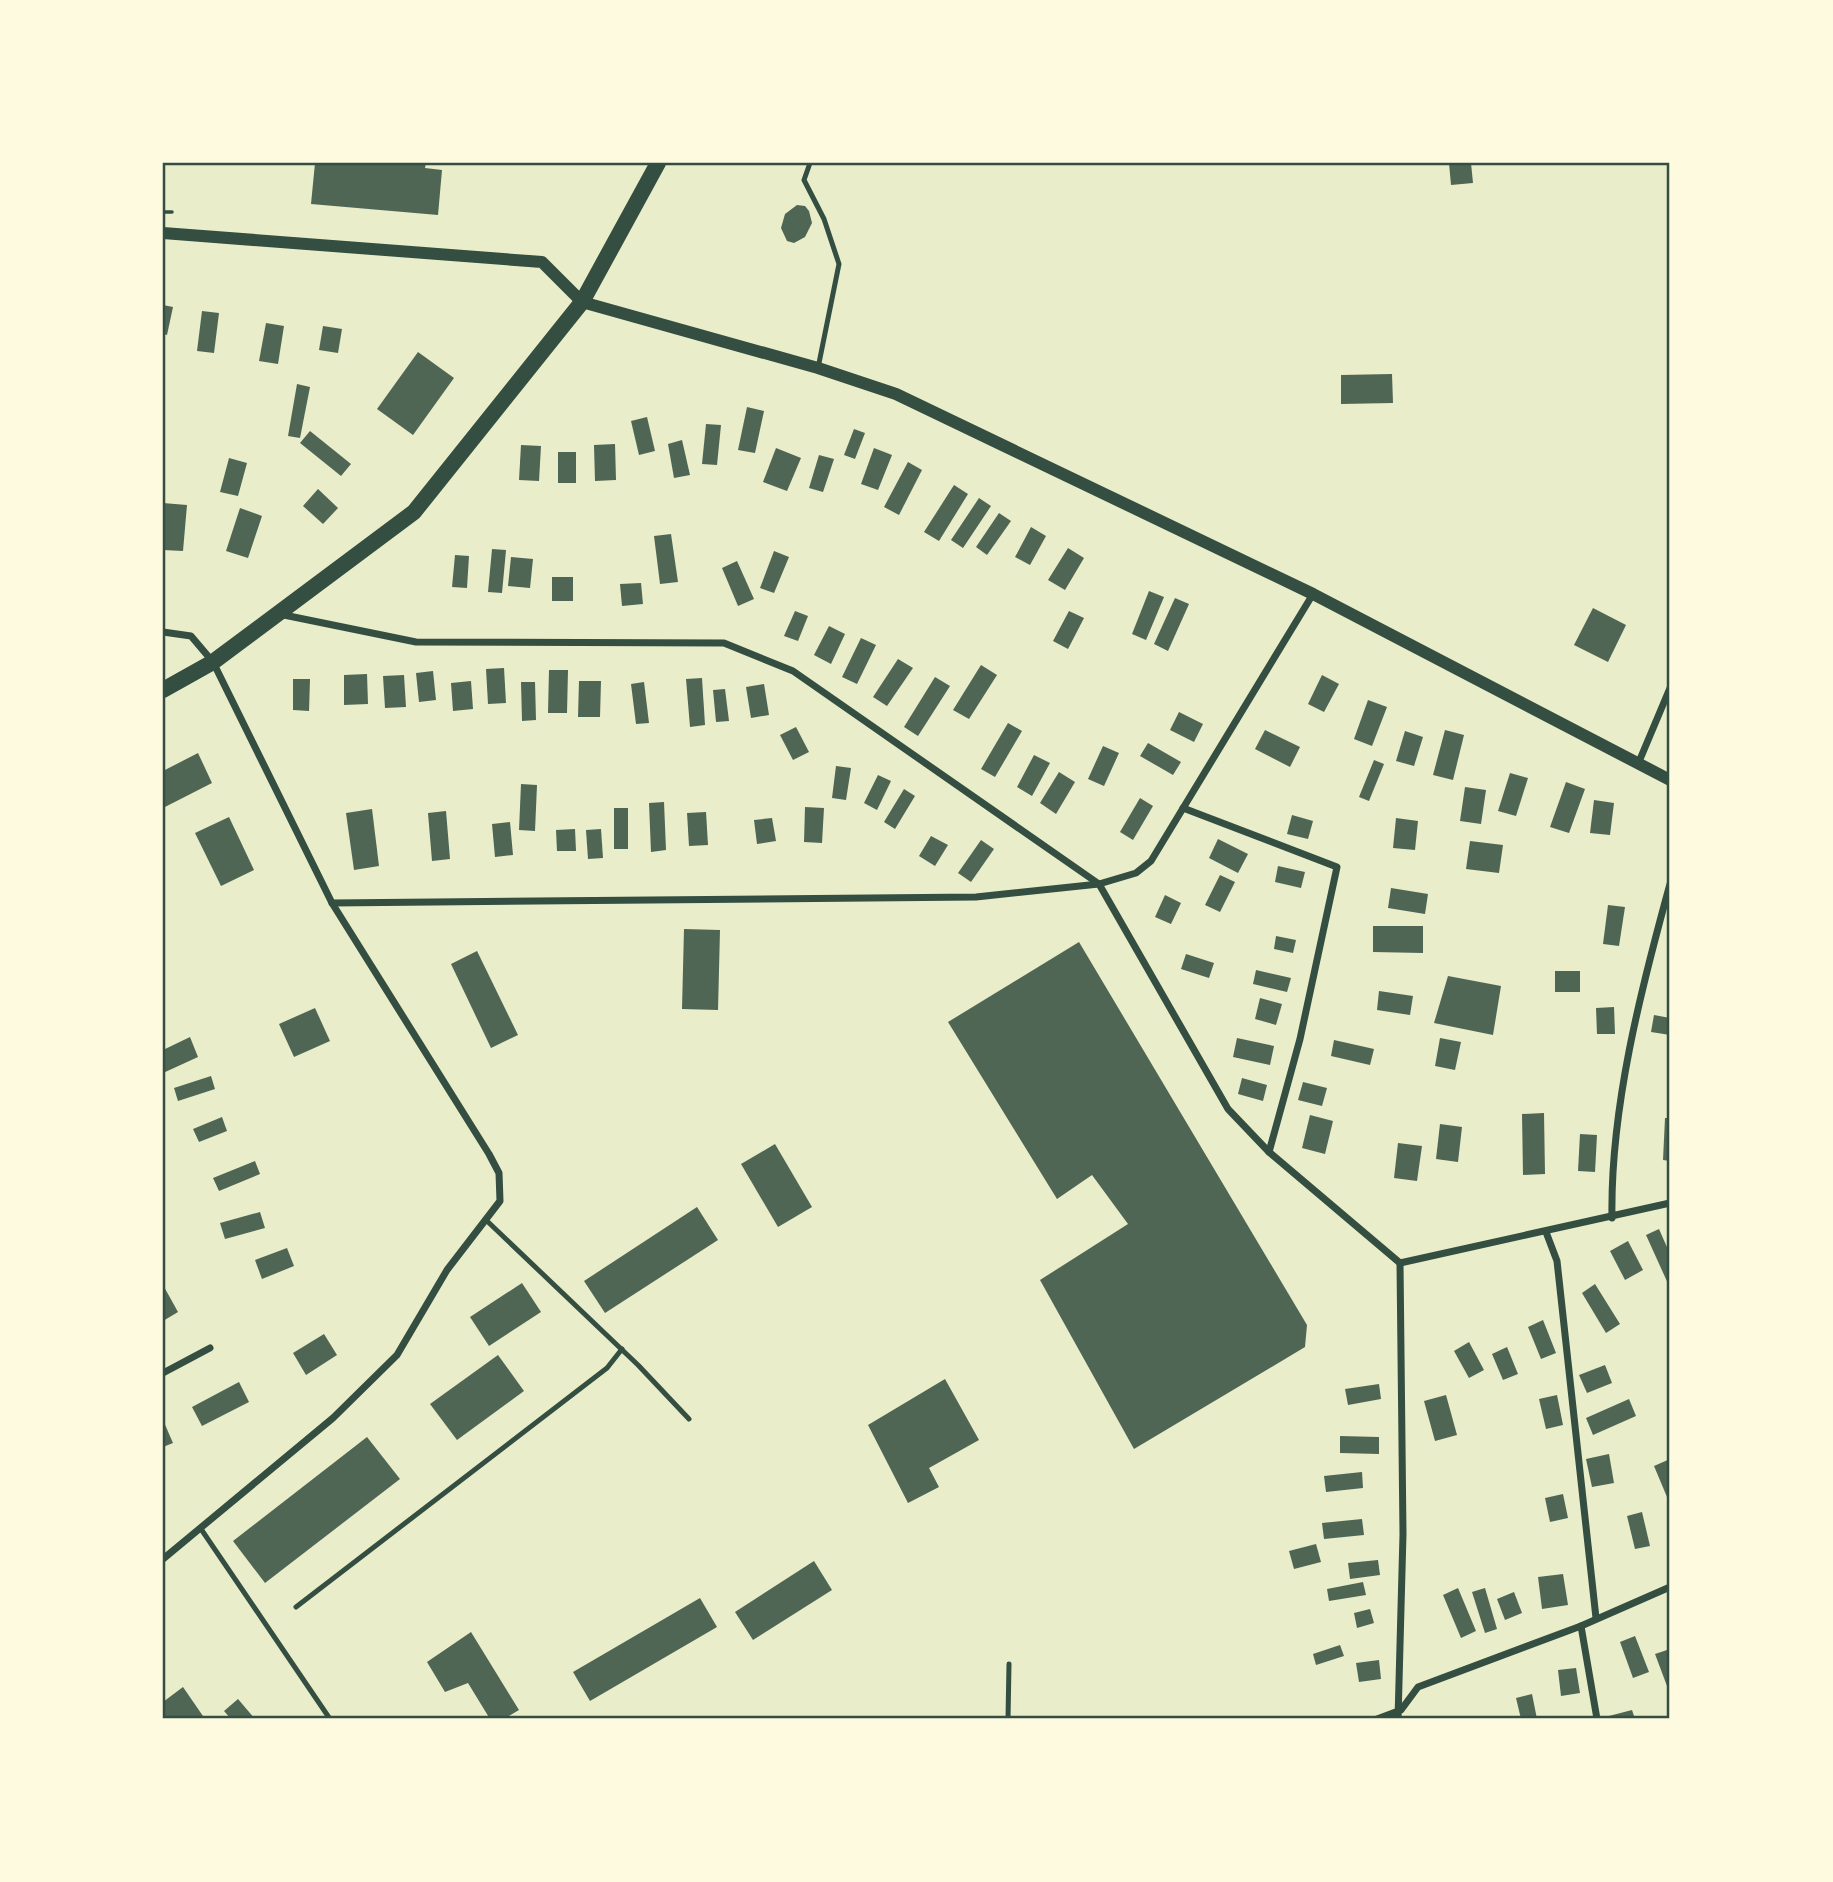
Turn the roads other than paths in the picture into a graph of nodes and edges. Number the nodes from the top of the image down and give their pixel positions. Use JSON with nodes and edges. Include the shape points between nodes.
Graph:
{"nodes":[{"id":1,"x":658,"y":163,"type":"edge"},
{"id":2,"x":810,"y":163,"type":"edge"},
{"id":3,"x":163,"y":233,"type":"edge"},
{"id":4,"x":582,"y":302,"type":"junction"},
{"id":5,"x":818,"y":368,"type":"junction"},
{"id":6,"x":1313,"y":594,"type":"junction"},
{"id":7,"x":279,"y":614,"type":"junction"},
{"id":8,"x":163,"y":632,"type":"edge"},
{"id":9,"x":213,"y":662,"type":"junction"},
{"id":10,"x":1670,"y":688,"type":"edge"},
{"id":11,"x":163,"y":690,"type":"edge"},
{"id":12,"x":1637,"y":764,"type":"junction"},
{"id":13,"x":1670,"y":780,"type":"edge"},
{"id":14,"x":1183,"y":808,"type":"junction"},
{"id":15,"x":1099,"y":884,"type":"junction"},
{"id":16,"x":1670,"y":884,"type":"edge"},
{"id":17,"x":332,"y":903,"type":"junction"},
{"id":18,"x":1269,"y":1152,"type":"junction"},
{"id":19,"x":1670,"y":1203,"type":"edge"},
{"id":20,"x":1612,"y":1218,"type":"junction"},
{"id":21,"x":486,"y":1220,"type":"junction"},
{"id":22,"x":1546,"y":1232,"type":"junction"},
{"id":23,"x":1400,"y":1263,"type":"junction"},
{"id":24,"x":210,"y":1348,"type":"dead end"},
{"id":25,"x":622,"y":1349,"type":"junction"},
{"id":26,"x":163,"y":1373,"type":"edge"},
{"id":27,"x":689,"y":1419,"type":"dead end"},
{"id":28,"x":201,"y":1529,"type":"junction"},
{"id":29,"x":163,"y":1559,"type":"edge"},
{"id":30,"x":1670,"y":1587,"type":"edge"},
{"id":31,"x":296,"y":1607,"type":"dead end"},
{"id":32,"x":1596,"y":1618,"type":"junction"},
{"id":33,"x":1581,"y":1626,"type":"junction"},
{"id":34,"x":1009,"y":1664,"type":"dead end"},
{"id":35,"x":1401,"y":1710,"type":"junction"},
{"id":36,"x":330,"y":1719,"type":"edge"},
{"id":37,"x":1008,"y":1719,"type":"edge"},
{"id":38,"x":1377,"y":1719,"type":"edge"},
{"id":39,"x":1398,"y":1719,"type":"edge"},
{"id":40,"x":1597,"y":1719,"type":"edge"}],
"edges":[{"from":1,"to":4,"type":"main road"},
{"from":2,"to":5,"type":"lane","via":[[804,180],[839,264]]},
{"from":3,"to":4,"type":"street","via":[[541,262]]},
{"from":4,"to":5,"type":"street"},
{"from":4,"to":7,"type":"main road","via":[[414,512]]},
{"from":5,"to":6,"type":"street","via":[[896,394]]},
{"from":6,"to":12,"type":"street"},
{"from":6,"to":14,"type":"street"},
{"from":7,"to":9,"type":"main road"},
{"from":7,"to":15,"type":"street","via":[[416,642],[724,643],[793,671]]},
{"from":8,"to":9,"type":"street","via":[[191,636]]},
{"from":9,"to":11,"type":"main road"},
{"from":9,"to":17,"type":"street"},
{"from":10,"to":12,"type":"street"},
{"from":12,"to":13,"type":"street"},
{"from":14,"to":15,"type":"street","via":[[1151,862],[1136,873]]},
{"from":14,"to":18,"type":"street","via":[[1338,867],[1300,1039]]},
{"from":15,"to":17,"type":"street","via":[[976,897]]},
{"from":15,"to":18,"type":"street","via":[[1228,1109]]},
{"from":16,"to":20,"type":"street","via":[[1643,981],[1611,1168]]},
{"from":17,"to":21,"type":"street","via":[[499,1173],[500,1201]]},
{"from":18,"to":23,"type":"street"},
{"from":19,"to":20,"type":"street"},
{"from":20,"to":22,"type":"street"},
{"from":21,"to":25,"type":"lane"},
{"from":21,"to":28,"type":"street","via":[[447,1270],[397,1355],[333,1418]]},
{"from":22,"to":23,"type":"street"},
{"from":22,"to":32,"type":"street","via":[[1557,1261]]},
{"from":23,"to":35,"type":"street"},
{"from":24,"to":26,"type":"street"},
{"from":25,"to":27,"type":"lane"},
{"from":25,"to":31,"type":"lane","via":[[607,1368]]},
{"from":28,"to":29,"type":"street"},
{"from":28,"to":36,"type":"lane"},
{"from":30,"to":32,"type":"street"},
{"from":32,"to":33,"type":"street"},
{"from":33,"to":35,"type":"street","via":[[1418,1687]]},
{"from":33,"to":40,"type":"street"},
{"from":34,"to":37,"type":"lane"},
{"from":35,"to":38,"type":"street"},
{"from":35,"to":39,"type":"street"}]}
